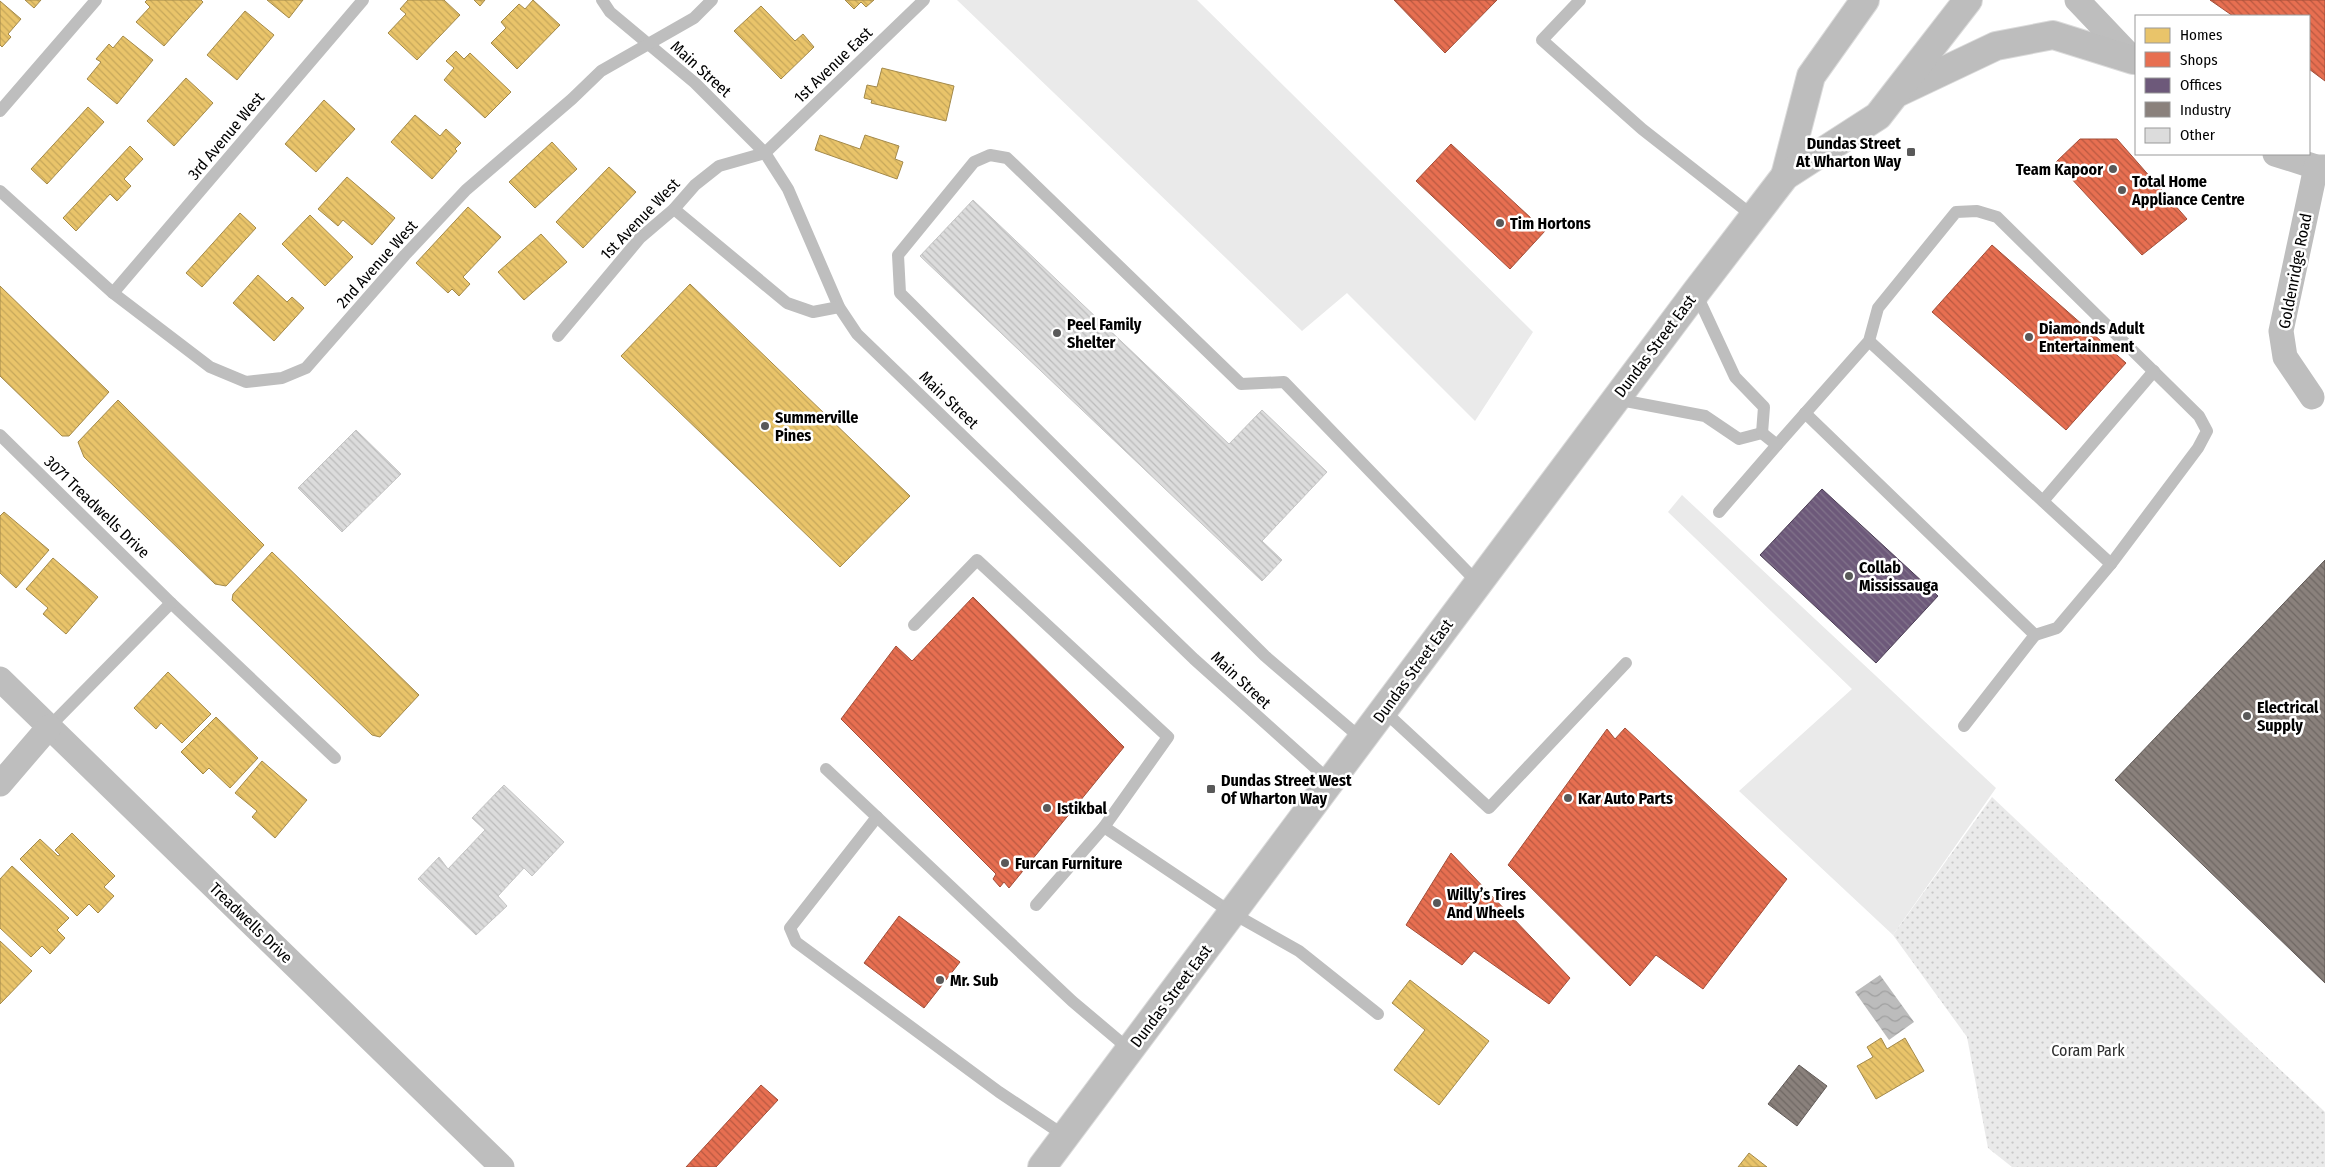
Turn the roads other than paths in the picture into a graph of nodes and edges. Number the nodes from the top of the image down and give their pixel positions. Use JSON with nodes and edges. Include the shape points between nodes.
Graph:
{"nodes":[{"id":1,"x":96,"y":0,"type":"edge"},
{"id":2,"x":363,"y":0,"type":"edge"},
{"id":3,"x":602,"y":0,"type":"edge"},
{"id":4,"x":712,"y":0,"type":"edge"},
{"id":5,"x":924,"y":0,"type":"edge"},
{"id":6,"x":1580,"y":0,"type":"edge"},
{"id":7,"x":1865,"y":0,"type":"edge"},
{"id":8,"x":1968,"y":0,"type":"edge"},
{"id":9,"x":2086,"y":3,"type":"edge"},
{"id":10,"x":647,"y":43,"type":"junction"},
{"id":11,"x":2135,"y":61,"type":"edge"},
{"id":12,"x":1896,"y":94,"type":"junction"},
{"id":13,"x":0,"y":111,"type":"edge"},
{"id":14,"x":765,"y":153,"type":"junction"},
{"id":15,"x":2278,"y":155,"type":"edge"},
{"id":16,"x":2320,"y":167,"type":"edge"},
{"id":17,"x":1785,"y":176,"type":"junction"},
{"id":18,"x":0,"y":191,"type":"edge"},
{"id":19,"x":674,"y":209,"type":"junction"},
{"id":20,"x":1753,"y":216,"type":"junction"},
{"id":21,"x":1696,"y":292,"type":"junction"},
{"id":22,"x":113,"y":293,"type":"junction"},
{"id":23,"x":839,"y":307,"type":"junction"},
{"id":24,"x":558,"y":336,"type":"dead end"},
{"id":25,"x":1869,"y":341,"type":"junction"},
{"id":26,"x":2154,"y":371,"type":"junction"},
{"id":27,"x":2312,"y":398,"type":"dead end"},
{"id":28,"x":1616,"y":399,"type":"junction"},
{"id":29,"x":1806,"y":413,"type":"junction"},
{"id":30,"x":1762,"y":433,"type":"junction"},
{"id":31,"x":0,"y":435,"type":"edge"},
{"id":32,"x":1777,"y":445,"type":"junction"},
{"id":33,"x":2043,"y":501,"type":"junction"},
{"id":34,"x":1719,"y":512,"type":"dead end"},
{"id":35,"x":2110,"y":564,"type":"junction"},
{"id":36,"x":1478,"y":583,"type":"junction"},
{"id":37,"x":171,"y":602,"type":"junction"},
{"id":38,"x":914,"y":625,"type":"dead end"},
{"id":39,"x":2035,"y":635,"type":"junction"},
{"id":40,"x":1626,"y":663,"type":"dead end"},
{"id":41,"x":0,"y":679,"type":"edge"},
{"id":42,"x":1384,"y":711,"type":"junction"},
{"id":43,"x":1964,"y":726,"type":"dead end"},
{"id":44,"x":49,"y":727,"type":"junction"},
{"id":45,"x":1362,"y":740,"type":"junction"},
{"id":46,"x":334,"y":758,"type":"dead end"},
{"id":47,"x":826,"y":769,"type":"dead end"},
{"id":48,"x":1332,"y":782,"type":"junction"},
{"id":49,"x":0,"y":784,"type":"edge"},
{"id":50,"x":877,"y":817,"type":"junction"},
{"id":51,"x":1104,"y":827,"type":"junction"},
{"id":52,"x":1036,"y":905,"type":"dead end"},
{"id":53,"x":1232,"y":913,"type":"junction"},
{"id":54,"x":1378,"y":1014,"type":"dead end"},
{"id":55,"x":1130,"y":1050,"type":"junction"},
{"id":56,"x":1065,"y":1136,"type":"junction"},
{"id":57,"x":502,"y":1167,"type":"edge"},
{"id":58,"x":1042,"y":1167,"type":"edge"}],
"edges":[{"from":1,"to":13,"type":"lane"},
{"from":2,"to":22,"type":"lane","name":"3rd Avenue West"},
{"from":3,"to":10,"type":"lane","name":"Main Street","via":[[610,12]]},
{"from":4,"to":10,"type":"lane","name":"2nd Avenue West","via":[[694,18]]},
{"from":5,"to":14,"type":"lane","name":"1st Avenue East"},
{"from":6,"to":20,"type":"lane","via":[[1542,40],[1642,129]]},
{"from":7,"to":17,"type":"main road","name":"Dundas Street East","via":[[1811,76]]},
{"from":8,"to":12,"type":"main road","name":"Dundas Street East"},
{"from":9,"to":11,"type":"street"},
{"from":10,"to":14,"type":"lane","name":"Main Street","via":[[695,83]]},
{"from":10,"to":22,"type":"lane","name":"2nd Avenue West","via":[[601,71],[466,190],[306,368],[282,378],[246,382],[210,367]]},
{"from":11,"to":12,"type":"main road","via":[[2053,35],[1996,46]]},
{"from":12,"to":17,"type":"main road","name":"Dundas Street East","via":[[1878,116]]},
{"from":14,"to":19,"type":"lane","name":"1st Avenue West","via":[[719,166],[695,185]]},
{"from":14,"to":23,"type":"lane","name":"Main Street","via":[[788,189]]},
{"from":15,"to":16,"type":"street"},
{"from":16,"to":27,"type":"street","name":"Goldenridge Road","via":[[2281,331],[2285,358]]},
{"from":17,"to":20,"type":"main road","name":"Dundas Street East"},
{"from":18,"to":22,"type":"lane","name":"2nd Avenue West"},
{"from":19,"to":23,"type":"lane","via":[[787,303],[813,312]]},
{"from":19,"to":24,"type":"lane","name":"1st Avenue West","via":[[640,238]]},
{"from":20,"to":21,"type":"main road","name":"Dundas Street East"},
{"from":21,"to":28,"type":"main road","name":"Dundas Street East"},
{"from":21,"to":30,"type":"lane","via":[[1735,377],[1764,407]]},
{"from":23,"to":48,"type":"lane","name":"Main Street","via":[[857,334],[1194,659]]},
{"from":25,"to":26,"type":"lane","via":[[1878,308],[1956,212],[1977,210],[1997,217]]},
{"from":25,"to":29,"type":"lane"},
{"from":25,"to":33,"type":"lane"},
{"from":26,"to":33,"type":"lane"},
{"from":26,"to":35,"type":"lane","via":[[2199,416],[2207,431],[2198,448]]},
{"from":28,"to":30,"type":"lane","via":[[1705,416],[1739,439]]},
{"from":28,"to":36,"type":"main road","name":"Dundas Street East"},
{"from":29,"to":32,"type":"lane"},
{"from":29,"to":39,"type":"lane"},
{"from":30,"to":32,"type":"lane"},
{"from":31,"to":37,"type":"lane","name":"3071 Treadwells Drive"},
{"from":32,"to":34,"type":"lane"},
{"from":33,"to":35,"type":"lane"},
{"from":35,"to":39,"type":"lane","via":[[2057,628]]},
{"from":36,"to":42,"type":"main road","name":"Dundas Street East"},
{"from":36,"to":45,"type":"lane","via":[[1284,382],[1241,384],[1007,158],[990,155],[974,162],[898,256],[900,293],[1265,656]]},
{"from":37,"to":44,"type":"lane"},
{"from":37,"to":46,"type":"lane","name":"3071 Treadwells Drive"},
{"from":38,"to":51,"type":"lane","via":[[977,560],[1168,737]]},
{"from":39,"to":43,"type":"lane"},
{"from":40,"to":42,"type":"lane","via":[[1489,808]]},
{"from":41,"to":44,"type":"street","name":"Treadwells Drive"},
{"from":42,"to":45,"type":"main road","name":"Dundas Street East"},
{"from":44,"to":49,"type":"street"},
{"from":44,"to":57,"type":"street","name":"Treadwells Drive"},
{"from":45,"to":48,"type":"main road","name":"Dundas Street East"},
{"from":47,"to":50,"type":"lane"},
{"from":48,"to":53,"type":"main road","name":"Dundas Street East"},
{"from":50,"to":55,"type":"lane","via":[[1065,994]]},
{"from":50,"to":56,"type":"lane","via":[[790,928],[796,942],[999,1092]]},
{"from":51,"to":52,"type":"lane"},
{"from":51,"to":53,"type":"lane"},
{"from":53,"to":54,"type":"lane","via":[[1299,951]]},
{"from":53,"to":55,"type":"main road","name":"Dundas Street East"},
{"from":55,"to":56,"type":"main road","name":"Dundas Street East"},
{"from":56,"to":58,"type":"main road","name":"Dundas Street East"}]}
